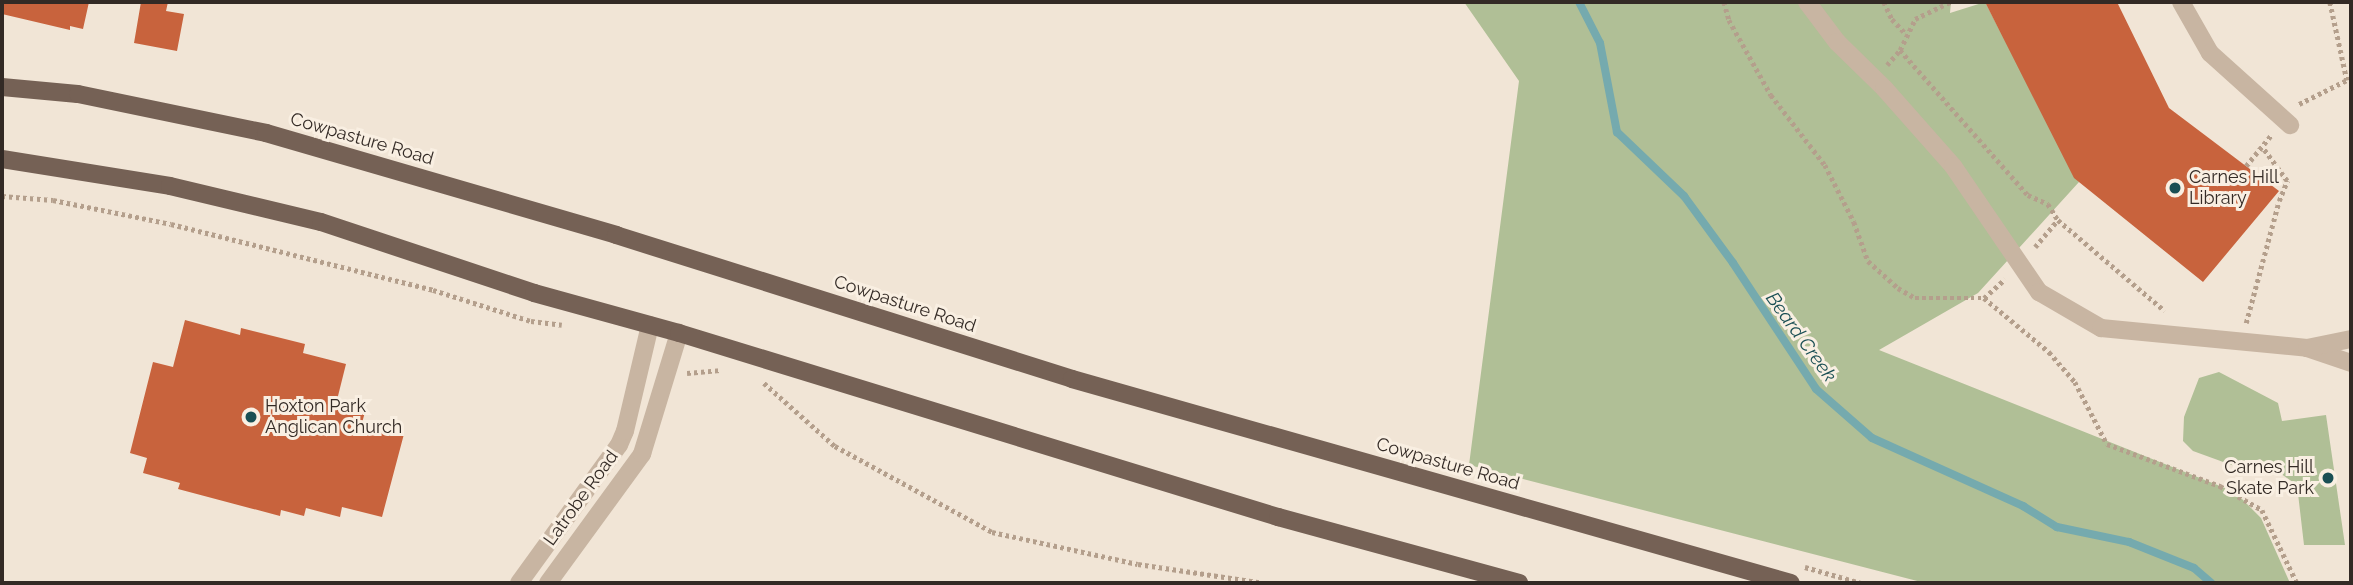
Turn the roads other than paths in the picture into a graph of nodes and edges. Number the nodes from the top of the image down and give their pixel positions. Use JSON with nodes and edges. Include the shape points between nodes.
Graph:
{"nodes":[{"id":1,"x":1807,"y":2,"type":"edge"},
{"id":2,"x":2181,"y":2,"type":"edge"},
{"id":3,"x":2,"y":87,"type":"edge"},
{"id":4,"x":2290,"y":125,"type":"dead end"},
{"id":5,"x":2,"y":159,"type":"edge"},
{"id":6,"x":650,"y":325,"type":"junction"},
{"id":7,"x":679,"y":333,"type":"junction"},
{"id":8,"x":2351,"y":339,"type":"edge"},
{"id":9,"x":2307,"y":348,"type":"junction"},
{"id":10,"x":2351,"y":363,"type":"edge"},
{"id":11,"x":519,"y":583,"type":"edge"},
{"id":12,"x":548,"y":583,"type":"edge"},
{"id":13,"x":1520,"y":583,"type":"edge"},
{"id":14,"x":1791,"y":583,"type":"edge"}],
"edges":[{"from":1,"to":9,"type":"street","via":[[1837,42],[1953,166],[2039,292],[2101,328]]},
{"from":2,"to":4,"type":"street","via":[[2210,53]]},
{"from":3,"to":14,"type":"main road","name":"Cowpasture Road","via":[[78,94],[266,133],[616,235],[1072,379]]},
{"from":5,"to":6,"type":"main road","via":[[170,186],[321,222],[534,293]]},
{"from":6,"to":7,"type":"main road"},
{"from":6,"to":11,"type":"street","name":"Latrobe Road","via":[[619,445]]},
{"from":7,"to":12,"type":"street","name":"Latrobe Road","via":[[642,454]]},
{"from":7,"to":13,"type":"main road","via":[[1278,517]]},
{"from":8,"to":9,"type":"street"},
{"from":9,"to":10,"type":"street"}]}
